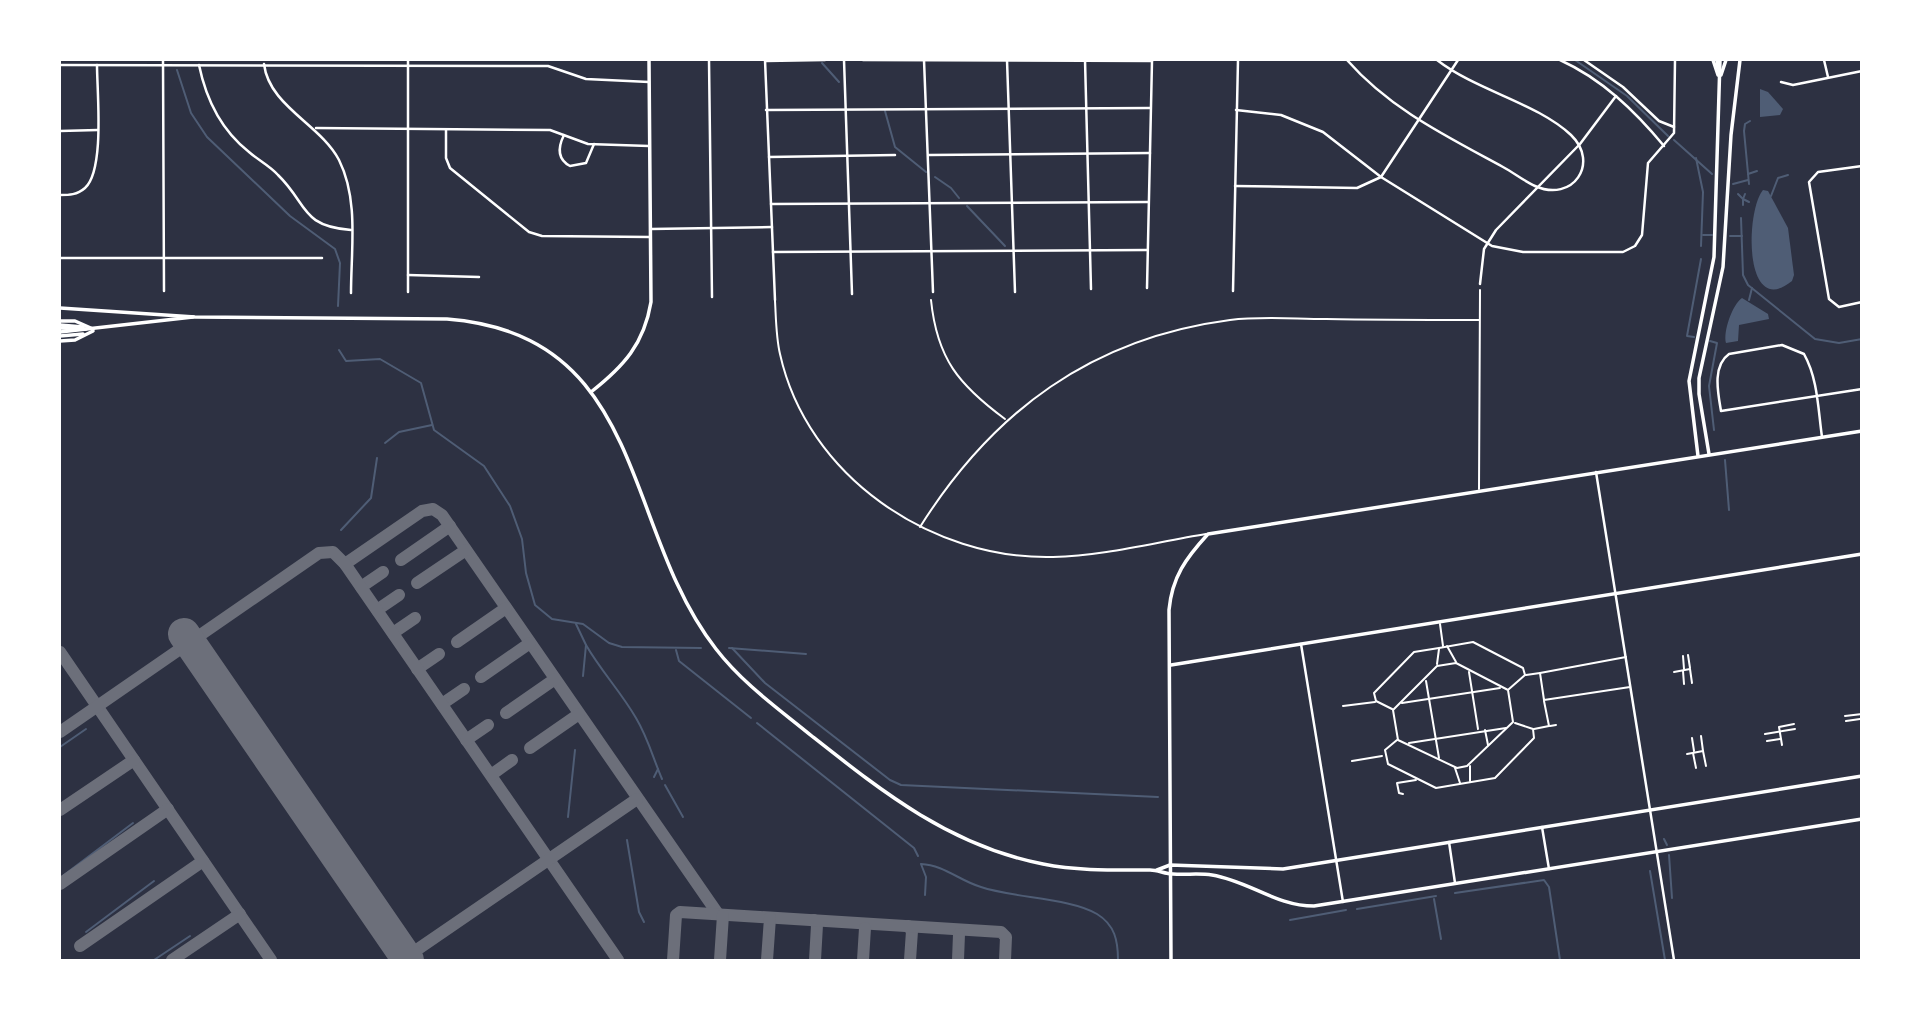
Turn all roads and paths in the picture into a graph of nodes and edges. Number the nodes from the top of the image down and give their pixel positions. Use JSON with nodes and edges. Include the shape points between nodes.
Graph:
{"nodes":[{"id":1,"x":163,"y":60,"type":"edge"},
{"id":2,"x":649,"y":60,"type":"edge"},
{"id":3,"x":709,"y":60,"type":"edge"},
{"id":4,"x":765,"y":60,"type":"edge"},
{"id":5,"x":825,"y":60,"type":"edge"},
{"id":6,"x":844,"y":60,"type":"edge"},
{"id":7,"x":863,"y":60,"type":"edge"},
{"id":8,"x":924,"y":60,"type":"edge"},
{"id":9,"x":1007,"y":60,"type":"edge"},
{"id":10,"x":1085,"y":60,"type":"edge"},
{"id":11,"x":1152,"y":60,"type":"edge"},
{"id":12,"x":1238,"y":60,"type":"edge"},
{"id":13,"x":1347,"y":60,"type":"edge"},
{"id":14,"x":1437,"y":60,"type":"edge"},
{"id":15,"x":1458,"y":60,"type":"edge"},
{"id":16,"x":1560,"y":60,"type":"edge"},
{"id":17,"x":1584,"y":60,"type":"edge"},
{"id":18,"x":1675,"y":60,"type":"edge"},
{"id":19,"x":1720,"y":60,"type":"edge"},
{"id":20,"x":1740,"y":60,"type":"edge"},
{"id":21,"x":1824,"y":60,"type":"edge"},
{"id":22,"x":408,"y":62,"type":"edge"},
{"id":23,"x":264,"y":64,"type":"junction"},
{"id":24,"x":60,"y":65,"type":"edge"},
{"id":25,"x":97,"y":65,"type":"junction"},
{"id":26,"x":163,"y":65,"type":"junction"},
{"id":27,"x":199,"y":65,"type":"junction"},
{"id":28,"x":1451,"y":70,"type":"junction"},
{"id":29,"x":1861,"y":71,"type":"edge"},
{"id":30,"x":1828,"y":76,"type":"junction"},
{"id":31,"x":649,"y":82,"type":"junction"},
{"id":32,"x":1781,"y":82,"type":"dead end"},
{"id":33,"x":1616,"y":96,"type":"junction"},
{"id":34,"x":1086,"y":108,"type":"junction"},
{"id":35,"x":1150,"y":108,"type":"junction"},
{"id":36,"x":926,"y":109,"type":"junction"},
{"id":37,"x":1008,"y":109,"type":"junction"},
{"id":38,"x":766,"y":110,"type":"junction"},
{"id":39,"x":845,"y":110,"type":"junction"},
{"id":40,"x":1236,"y":110,"type":"junction"},
{"id":41,"x":1418,"y":122,"type":"junction"},
{"id":42,"x":1674,"y":127,"type":"junction"},
{"id":43,"x":316,"y":128,"type":"junction"},
{"id":44,"x":408,"y":129,"type":"junction"},
{"id":45,"x":446,"y":129,"type":"junction"},
{"id":46,"x":98,"y":130,"type":"junction"},
{"id":47,"x":60,"y":131,"type":"edge"},
{"id":48,"x":564,"y":134,"type":"junction"},
{"id":49,"x":594,"y":144,"type":"junction"},
{"id":50,"x":1580,"y":144,"type":"junction"},
{"id":51,"x":649,"y":146,"type":"junction"},
{"id":52,"x":1664,"y":146,"type":"junction"},
{"id":53,"x":1150,"y":153,"type":"junction"},
{"id":54,"x":1088,"y":154,"type":"junction"},
{"id":55,"x":895,"y":155,"type":"dead end"},
{"id":56,"x":928,"y":155,"type":"junction"},
{"id":57,"x":1010,"y":155,"type":"junction"},
{"id":58,"x":846,"y":156,"type":"junction"},
{"id":59,"x":769,"y":157,"type":"junction"},
{"id":60,"x":1861,"y":166,"type":"edge"},
{"id":61,"x":1381,"y":177,"type":"junction"},
{"id":62,"x":1235,"y":186,"type":"junction"},
{"id":63,"x":1537,"y":187,"type":"junction"},
{"id":64,"x":60,"y":195,"type":"edge"},
{"id":65,"x":1012,"y":202,"type":"junction"},
{"id":66,"x":1090,"y":202,"type":"junction"},
{"id":67,"x":1148,"y":202,"type":"junction"},
{"id":68,"x":930,"y":203,"type":"junction"},
{"id":69,"x":771,"y":204,"type":"junction"},
{"id":70,"x":848,"y":204,"type":"junction"},
{"id":71,"x":772,"y":227,"type":"junction"},
{"id":72,"x":710,"y":228,"type":"junction"},
{"id":73,"x":651,"y":229,"type":"junction"},
{"id":74,"x":351,"y":230,"type":"junction"},
{"id":75,"x":650,"y":237,"type":"junction"},
{"id":76,"x":1487,"y":244,"type":"junction"},
{"id":77,"x":1091,"y":250,"type":"junction"},
{"id":78,"x":1147,"y":250,"type":"junction"},
{"id":79,"x":850,"y":251,"type":"junction"},
{"id":80,"x":931,"y":251,"type":"junction"},
{"id":81,"x":1014,"y":251,"type":"junction"},
{"id":82,"x":773,"y":252,"type":"junction"},
{"id":83,"x":60,"y":258,"type":"edge"},
{"id":84,"x":164,"y":258,"type":"junction"},
{"id":85,"x":322,"y":258,"type":"dead end"},
{"id":86,"x":408,"y":275,"type":"junction"},
{"id":87,"x":479,"y":277,"type":"dead end"},
{"id":88,"x":1480,"y":284,"type":"dead end"},
{"id":89,"x":1147,"y":288,"type":"dead end"},
{"id":90,"x":1091,"y":289,"type":"dead end"},
{"id":91,"x":1480,"y":290,"type":"dead end"},
{"id":92,"x":164,"y":291,"type":"dead end"},
{"id":93,"x":1233,"y":291,"type":"dead end"},
{"id":94,"x":408,"y":292,"type":"dead end"},
{"id":95,"x":933,"y":292,"type":"dead end"},
{"id":96,"x":1015,"y":292,"type":"dead end"},
{"id":97,"x":351,"y":293,"type":"dead end"},
{"id":98,"x":852,"y":294,"type":"dead end"},
{"id":99,"x":712,"y":297,"type":"dead end"},
{"id":100,"x":775,"y":300,"type":"joint"},
{"id":101,"x":931,"y":300,"type":"dead end"},
{"id":102,"x":1861,"y":302,"type":"edge"},
{"id":103,"x":60,"y":307,"type":"edge"},
{"id":104,"x":195,"y":317,"type":"junction"},
{"id":105,"x":1479,"y":320,"type":"junction"},
{"id":106,"x":60,"y":330,"type":"edge"},
{"id":107,"x":95,"y":330,"type":"junction"},
{"id":108,"x":1861,"y":389,"type":"edge"},
{"id":109,"x":591,"y":392,"type":"junction"},
{"id":110,"x":1816,"y":396,"type":"junction"},
{"id":111,"x":1006,"y":420,"type":"junction"},
{"id":112,"x":1861,"y":430,"type":"edge"},
{"id":113,"x":1822,"y":437,"type":"junction"},
{"id":114,"x":1709,"y":454,"type":"junction"},
{"id":115,"x":1698,"y":456,"type":"junction"},
{"id":116,"x":1595,"y":472,"type":"junction"},
{"id":117,"x":1479,"y":491,"type":"junction"},
{"id":118,"x":920,"y":527,"type":"junction"},
{"id":119,"x":1208,"y":534,"type":"junction"},
{"id":120,"x":1861,"y":554,"type":"edge"},
{"id":121,"x":1616,"y":593,"type":"junction"},
{"id":122,"x":1439,"y":622,"type":"junction"},
{"id":123,"x":1301,"y":644,"type":"junction"},
{"id":124,"x":1447,"y":646,"type":"junction"},
{"id":125,"x":1441,"y":647,"type":"junction"},
{"id":126,"x":1688,"y":655,"type":"dead end"},
{"id":127,"x":1683,"y":656,"type":"dead end"},
{"id":128,"x":1626,"y":657,"type":"junction"},
{"id":129,"x":1456,"y":663,"type":"junction"},
{"id":130,"x":1171,"y":665,"type":"junction"},
{"id":131,"x":1437,"y":666,"type":"junction"},
{"id":132,"x":1690,"y":670,"type":"junction"},
{"id":133,"x":1469,"y":671,"type":"junction"},
{"id":134,"x":1684,"y":671,"type":"junction"},
{"id":135,"x":1674,"y":672,"type":"dead end"},
{"id":136,"x":1539,"y":673,"type":"junction"},
{"id":137,"x":1525,"y":675,"type":"junction"},
{"id":138,"x":1426,"y":679,"type":"junction"},
{"id":139,"x":1692,"y":683,"type":"dead end"},
{"id":140,"x":1684,"y":684,"type":"dead end"},
{"id":141,"x":1631,"y":687,"type":"junction"},
{"id":142,"x":1500,"y":688,"type":"junction"},
{"id":143,"x":1508,"y":690,"type":"junction"},
{"id":144,"x":1473,"y":694,"type":"junction"},
{"id":145,"x":1544,"y":700,"type":"junction"},
{"id":146,"x":1430,"y":701,"type":"junction"},
{"id":147,"x":1376,"y":702,"type":"junction"},
{"id":148,"x":1401,"y":703,"type":"junction"},
{"id":149,"x":1343,"y":706,"type":"dead end"},
{"id":150,"x":1393,"y":710,"type":"junction"},
{"id":151,"x":1845,"y":716,"type":"dead end"},
{"id":152,"x":1861,"y":717,"type":"edge"},
{"id":153,"x":1846,"y":721,"type":"dead end"},
{"id":154,"x":1513,"y":722,"type":"junction"},
{"id":155,"x":1794,"y":724,"type":"dead end"},
{"id":156,"x":1556,"y":725,"type":"dead end"},
{"id":157,"x":1549,"y":726,"type":"junction"},
{"id":158,"x":1507,"y":728,"type":"junction"},
{"id":159,"x":1485,"y":729,"type":"junction"},
{"id":160,"x":1533,"y":729,"type":"junction"},
{"id":161,"x":1795,"y":729,"type":"dead end"},
{"id":162,"x":1478,"y":730,"type":"junction"},
{"id":163,"x":1780,"y":732,"type":"junction"},
{"id":164,"x":1765,"y":734,"type":"dead end"},
{"id":165,"x":1701,"y":736,"type":"dead end"},
{"id":166,"x":1436,"y":737,"type":"junction"},
{"id":167,"x":1692,"y":738,"type":"dead end"},
{"id":168,"x":1781,"y":739,"type":"junction"},
{"id":169,"x":1398,"y":740,"type":"junction"},
{"id":170,"x":1767,"y":741,"type":"dead end"},
{"id":171,"x":1408,"y":743,"type":"junction"},
{"id":172,"x":1782,"y":745,"type":"dead end"},
{"id":173,"x":1488,"y":746,"type":"junction"},
{"id":174,"x":1703,"y":751,"type":"junction"},
{"id":175,"x":1693,"y":752,"type":"junction"},
{"id":176,"x":1687,"y":754,"type":"dead end"},
{"id":177,"x":1384,"y":756,"type":"junction"},
{"id":178,"x":1439,"y":759,"type":"junction"},
{"id":179,"x":1352,"y":761,"type":"dead end"},
{"id":180,"x":1470,"y":764,"type":"junction"},
{"id":181,"x":1706,"y":766,"type":"dead end"},
{"id":182,"x":1455,"y":767,"type":"junction"},
{"id":183,"x":1696,"y":768,"type":"dead end"},
{"id":184,"x":1861,"y":776,"type":"edge"},
{"id":185,"x":1419,"y":779,"type":"junction"},
{"id":186,"x":1470,"y":782,"type":"junction"},
{"id":187,"x":1461,"y":784,"type":"junction"},
{"id":188,"x":1404,"y":794,"type":"dead end"},
{"id":189,"x":1651,"y":810,"type":"junction"},
{"id":190,"x":1861,"y":819,"type":"edge"},
{"id":191,"x":1542,"y":827,"type":"junction"},
{"id":192,"x":1448,"y":842,"type":"junction"},
{"id":193,"x":1658,"y":851,"type":"junction"},
{"id":194,"x":1337,"y":860,"type":"junction"},
{"id":195,"x":1170,"y":866,"type":"junction"},
{"id":196,"x":1549,"y":869,"type":"junction"},
{"id":197,"x":1155,"y":870,"type":"junction"},
{"id":198,"x":1170,"y":874,"type":"junction"},
{"id":199,"x":1455,"y":883,"type":"junction"},
{"id":200,"x":1343,"y":902,"type":"junction"},
{"id":201,"x":1171,"y":961,"type":"edge"},
{"id":202,"x":1675,"y":961,"type":"edge"}],
"edges":[{"from":1,"to":26,"type":"street"},
{"from":2,"to":31,"type":"street"},
{"from":3,"to":72,"type":"street"},
{"from":4,"to":5,"type":"street"},
{"from":4,"to":38,"type":"street"},
{"from":6,"to":39,"type":"street"},
{"from":7,"to":8,"type":"street"},
{"from":8,"to":9,"type":"street"},
{"from":8,"to":36,"type":"street"},
{"from":9,"to":10,"type":"street"},
{"from":9,"to":37,"type":"street"},
{"from":10,"to":11,"type":"street"},
{"from":10,"to":34,"type":"street"},
{"from":11,"to":35,"type":"street"},
{"from":12,"to":40,"type":"street"},
{"from":13,"to":41,"type":"street"},
{"from":14,"to":28,"type":"street"},
{"from":15,"to":28,"type":"street"},
{"from":16,"to":33,"type":"street"},
{"from":17,"to":42,"type":"street","via":[[1623,87],[1659,121]]},
{"from":18,"to":42,"type":"street"},
{"from":19,"to":115,"type":"street","via":[[1714,257],[1689,381]]},
{"from":20,"to":114,"type":"street","via":[[1723,267],[1699,378]]},
{"from":21,"to":30,"type":"street"},
{"from":22,"to":23,"type":"street"},
{"from":22,"to":31,"type":"street","via":[[548,66],[586,79]]},
{"from":22,"to":44,"type":"street"},
{"from":23,"to":27,"type":"street"},
{"from":23,"to":43,"type":"street","via":[[272,88]]},
{"from":24,"to":25,"type":"street"},
{"from":25,"to":26,"type":"street"},
{"from":25,"to":46,"type":"street"},
{"from":26,"to":27,"type":"street"},
{"from":26,"to":84,"type":"street"},
{"from":27,"to":74,"type":"street","via":[[206,93],[232,136],[284,180],[307,215],[326,226]]},
{"from":28,"to":41,"type":"street"},
{"from":28,"to":50,"type":"street","via":[[1563,128]]},
{"from":29,"to":30,"type":"street"},
{"from":30,"to":32,"type":"street","via":[[1793,85]]},
{"from":31,"to":51,"type":"street"},
{"from":33,"to":50,"type":"street"},
{"from":33,"to":52,"type":"street"},
{"from":34,"to":35,"type":"street"},
{"from":34,"to":37,"type":"street"},
{"from":34,"to":54,"type":"street"},
{"from":35,"to":53,"type":"street"},
{"from":36,"to":37,"type":"street"},
{"from":36,"to":39,"type":"street"},
{"from":36,"to":56,"type":"street"},
{"from":37,"to":57,"type":"street"},
{"from":38,"to":39,"type":"street"},
{"from":38,"to":59,"type":"street"},
{"from":39,"to":58,"type":"street"},
{"from":40,"to":61,"type":"street","via":[[1267,112],[1306,124],[1343,144]]},
{"from":40,"to":62,"type":"street"},
{"from":41,"to":61,"type":"street"},
{"from":41,"to":63,"type":"street"},
{"from":42,"to":52,"type":"street"},
{"from":43,"to":44,"type":"street"},
{"from":43,"to":74,"type":"street","via":[[347,178]]},
{"from":44,"to":45,"type":"street"},
{"from":44,"to":86,"type":"street"},
{"from":45,"to":48,"type":"street"},
{"from":45,"to":75,"type":"street","via":[[450,168],[529,232]]},
{"from":46,"to":47,"type":"street"},
{"from":46,"to":64,"type":"street","via":[[95,170],[86,188],[74,195]]},
{"from":48,"to":49,"type":"street"},
{"from":48,"to":49,"type":"street","via":[[559,150],[570,166],[586,163]]},
{"from":49,"to":51,"type":"street"},
{"from":50,"to":63,"type":"street"},
{"from":50,"to":63,"type":"street","via":[[1582,167],[1575,183],[1564,189]]},
{"from":51,"to":73,"type":"street"},
{"from":52,"to":76,"type":"street","via":[[1646,168],[1645,221],[1640,239],[1631,249],[1523,252]]},
{"from":53,"to":54,"type":"street"},
{"from":53,"to":67,"type":"street"},
{"from":54,"to":57,"type":"street"},
{"from":54,"to":66,"type":"street"},
{"from":55,"to":58,"type":"street"},
{"from":56,"to":57,"type":"street"},
{"from":56,"to":68,"type":"street"},
{"from":57,"to":65,"type":"street"},
{"from":58,"to":59,"type":"street"},
{"from":58,"to":70,"type":"street"},
{"from":59,"to":69,"type":"street"},
{"from":60,"to":102,"type":"street","via":[[1818,172],[1810,182],[1829,299],[1839,307]]},
{"from":61,"to":62,"type":"street","via":[[1351,188]]},
{"from":61,"to":76,"type":"street"},
{"from":62,"to":93,"type":"street"},
{"from":63,"to":76,"type":"street"},
{"from":65,"to":66,"type":"street"},
{"from":65,"to":68,"type":"street"},
{"from":65,"to":81,"type":"street"},
{"from":66,"to":67,"type":"street"},
{"from":66,"to":77,"type":"street"},
{"from":67,"to":78,"type":"street"},
{"from":68,"to":70,"type":"street"},
{"from":68,"to":80,"type":"street"},
{"from":69,"to":70,"type":"street"},
{"from":69,"to":71,"type":"street"},
{"from":70,"to":79,"type":"street"},
{"from":71,"to":72,"type":"street"},
{"from":71,"to":82,"type":"street"},
{"from":72,"to":73,"type":"street"},
{"from":72,"to":99,"type":"street"},
{"from":73,"to":75,"type":"street"},
{"from":74,"to":97,"type":"street"},
{"from":75,"to":109,"type":"street","via":[[651,302],[646,329],[621,366]]},
{"from":76,"to":88,"type":"street"},
{"from":77,"to":78,"type":"street"},
{"from":77,"to":81,"type":"street"},
{"from":77,"to":90,"type":"street"},
{"from":78,"to":89,"type":"street"},
{"from":79,"to":80,"type":"street"},
{"from":79,"to":82,"type":"street"},
{"from":79,"to":98,"type":"street"},
{"from":80,"to":81,"type":"street"},
{"from":80,"to":95,"type":"street"},
{"from":81,"to":96,"type":"street"},
{"from":82,"to":100,"type":"street"},
{"from":83,"to":84,"type":"street"},
{"from":84,"to":85,"type":"street"},
{"from":84,"to":92,"type":"street"},
{"from":86,"to":87,"type":"street"},
{"from":86,"to":94,"type":"street"},
{"from":91,"to":105,"type":"street"},
{"from":100,"to":118,"type":"street","via":[[779,352],[786,375],[819,443],[867,493]]},
{"from":101,"to":111,"type":"street","via":[[937,336],[958,379]]},
{"from":103,"to":104,"type":"street"},
{"from":104,"to":107,"type":"street"},
{"from":104,"to":109,"type":"street","via":[[472,322],[532,344]]},
{"from":105,"to":111,"type":"street","via":[[1265,318],[1198,326],[1119,350],[1051,385]]},
{"from":105,"to":117,"type":"street"},
{"from":106,"to":107,"type":"street"},
{"from":106,"to":107,"type":"street","via":[[75,324]]},
{"from":106,"to":107,"type":"street","via":[[75,340]]},
{"from":108,"to":110,"type":"street"},
{"from":109,"to":197,"type":"street","via":[[620,438],[687,606],[717,650],[765,699],[889,797],[953,835],[1042,864]]},
{"from":110,"to":110,"type":"street","via":[[1721,411],[1718,366],[1729,354],[1782,345],[1804,354],[1812,367]]},
{"from":110,"to":113,"type":"street"},
{"from":111,"to":118,"type":"street","via":[[945,488]]},
{"from":112,"to":113,"type":"street"},
{"from":113,"to":114,"type":"street"},
{"from":114,"to":115,"type":"street"},
{"from":115,"to":116,"type":"street"},
{"from":116,"to":117,"type":"street"},
{"from":116,"to":121,"type":"street"},
{"from":117,"to":119,"type":"street"},
{"from":118,"to":119,"type":"street","via":[[995,552],[1052,557]]},
{"from":119,"to":130,"type":"street","via":[[1173,582]]},
{"from":120,"to":121,"type":"street"},
{"from":121,"to":122,"type":"street"},
{"from":121,"to":128,"type":"street"},
{"from":122,"to":123,"type":"street"},
{"from":122,"to":125,"type":"street"},
{"from":123,"to":130,"type":"street"},
{"from":123,"to":194,"type":"street"},
{"from":124,"to":125,"type":"street"},
{"from":124,"to":129,"type":"street"},
{"from":124,"to":137,"type":"street","via":[[1473,642],[1523,668]]},
{"from":125,"to":131,"type":"street"},
{"from":125,"to":147,"type":"street","via":[[1414,652],[1374,692]]},
{"from":126,"to":132,"type":"street"},
{"from":127,"to":134,"type":"street"},
{"from":128,"to":136,"type":"street"},
{"from":128,"to":141,"type":"street"},
{"from":129,"to":131,"type":"street"},
{"from":129,"to":133,"type":"street"},
{"from":130,"to":195,"type":"street"},
{"from":131,"to":138,"type":"street"},
{"from":132,"to":134,"type":"street"},
{"from":132,"to":139,"type":"street"},
{"from":133,"to":142,"type":"street"},
{"from":133,"to":144,"type":"street"},
{"from":134,"to":135,"type":"street"},
{"from":134,"to":140,"type":"street"},
{"from":136,"to":137,"type":"street"},
{"from":136,"to":145,"type":"street"},
{"from":137,"to":143,"type":"street"},
{"from":138,"to":146,"type":"street"},
{"from":138,"to":148,"type":"street"},
{"from":141,"to":145,"type":"street"},
{"from":141,"to":189,"type":"street"},
{"from":142,"to":143,"type":"street"},
{"from":142,"to":144,"type":"street"},
{"from":143,"to":154,"type":"street"},
{"from":144,"to":146,"type":"street"},
{"from":144,"to":162,"type":"street"},
{"from":145,"to":157,"type":"street"},
{"from":146,"to":148,"type":"street"},
{"from":146,"to":166,"type":"street"},
{"from":147,"to":149,"type":"street"},
{"from":147,"to":150,"type":"street"},
{"from":148,"to":150,"type":"street"},
{"from":150,"to":169,"type":"street"},
{"from":151,"to":152,"type":"street"},
{"from":152,"to":153,"type":"street"},
{"from":154,"to":158,"type":"street"},
{"from":154,"to":160,"type":"street"},
{"from":155,"to":163,"type":"street","via":[[1779,727]]},
{"from":156,"to":157,"type":"street"},
{"from":157,"to":160,"type":"street"},
{"from":158,"to":159,"type":"street"},
{"from":158,"to":173,"type":"street"},
{"from":159,"to":162,"type":"street"},
{"from":159,"to":173,"type":"street"},
{"from":160,"to":186,"type":"street","via":[[1534,738],[1495,778]]},
{"from":161,"to":163,"type":"street"},
{"from":162,"to":166,"type":"street"},
{"from":163,"to":164,"type":"street"},
{"from":163,"to":168,"type":"street"},
{"from":165,"to":174,"type":"street"},
{"from":166,"to":171,"type":"street"},
{"from":166,"to":178,"type":"street"},
{"from":167,"to":175,"type":"street"},
{"from":168,"to":170,"type":"street"},
{"from":168,"to":172,"type":"street"},
{"from":169,"to":171,"type":"street"},
{"from":169,"to":177,"type":"street"},
{"from":171,"to":178,"type":"street"},
{"from":173,"to":180,"type":"street"},
{"from":174,"to":175,"type":"street"},
{"from":174,"to":181,"type":"street"},
{"from":175,"to":176,"type":"street"},
{"from":175,"to":183,"type":"street"},
{"from":177,"to":179,"type":"street"},
{"from":177,"to":185,"type":"street","via":[[1388,764]]},
{"from":178,"to":182,"type":"street"},
{"from":180,"to":182,"type":"street"},
{"from":180,"to":186,"type":"street"},
{"from":182,"to":187,"type":"street"},
{"from":184,"to":189,"type":"street"},
{"from":185,"to":187,"type":"street","via":[[1436,788]]},
{"from":185,"to":188,"type":"street","via":[[1397,783],[1399,793]]},
{"from":186,"to":187,"type":"street"},
{"from":189,"to":191,"type":"street"},
{"from":189,"to":193,"type":"street"},
{"from":190,"to":193,"type":"street"},
{"from":191,"to":192,"type":"street"},
{"from":191,"to":196,"type":"street"},
{"from":192,"to":194,"type":"street"},
{"from":192,"to":199,"type":"street"},
{"from":193,"to":196,"type":"street"},
{"from":193,"to":202,"type":"street"},
{"from":194,"to":195,"type":"street","via":[[1274,869]]},
{"from":194,"to":200,"type":"street"},
{"from":195,"to":197,"type":"street"},
{"from":195,"to":198,"type":"street"},
{"from":196,"to":199,"type":"street"},
{"from":197,"to":198,"type":"street"},
{"from":198,"to":200,"type":"street","via":[[1217,876],[1294,905]]},
{"from":198,"to":201,"type":"street"},
{"from":199,"to":200,"type":"street"}]}
